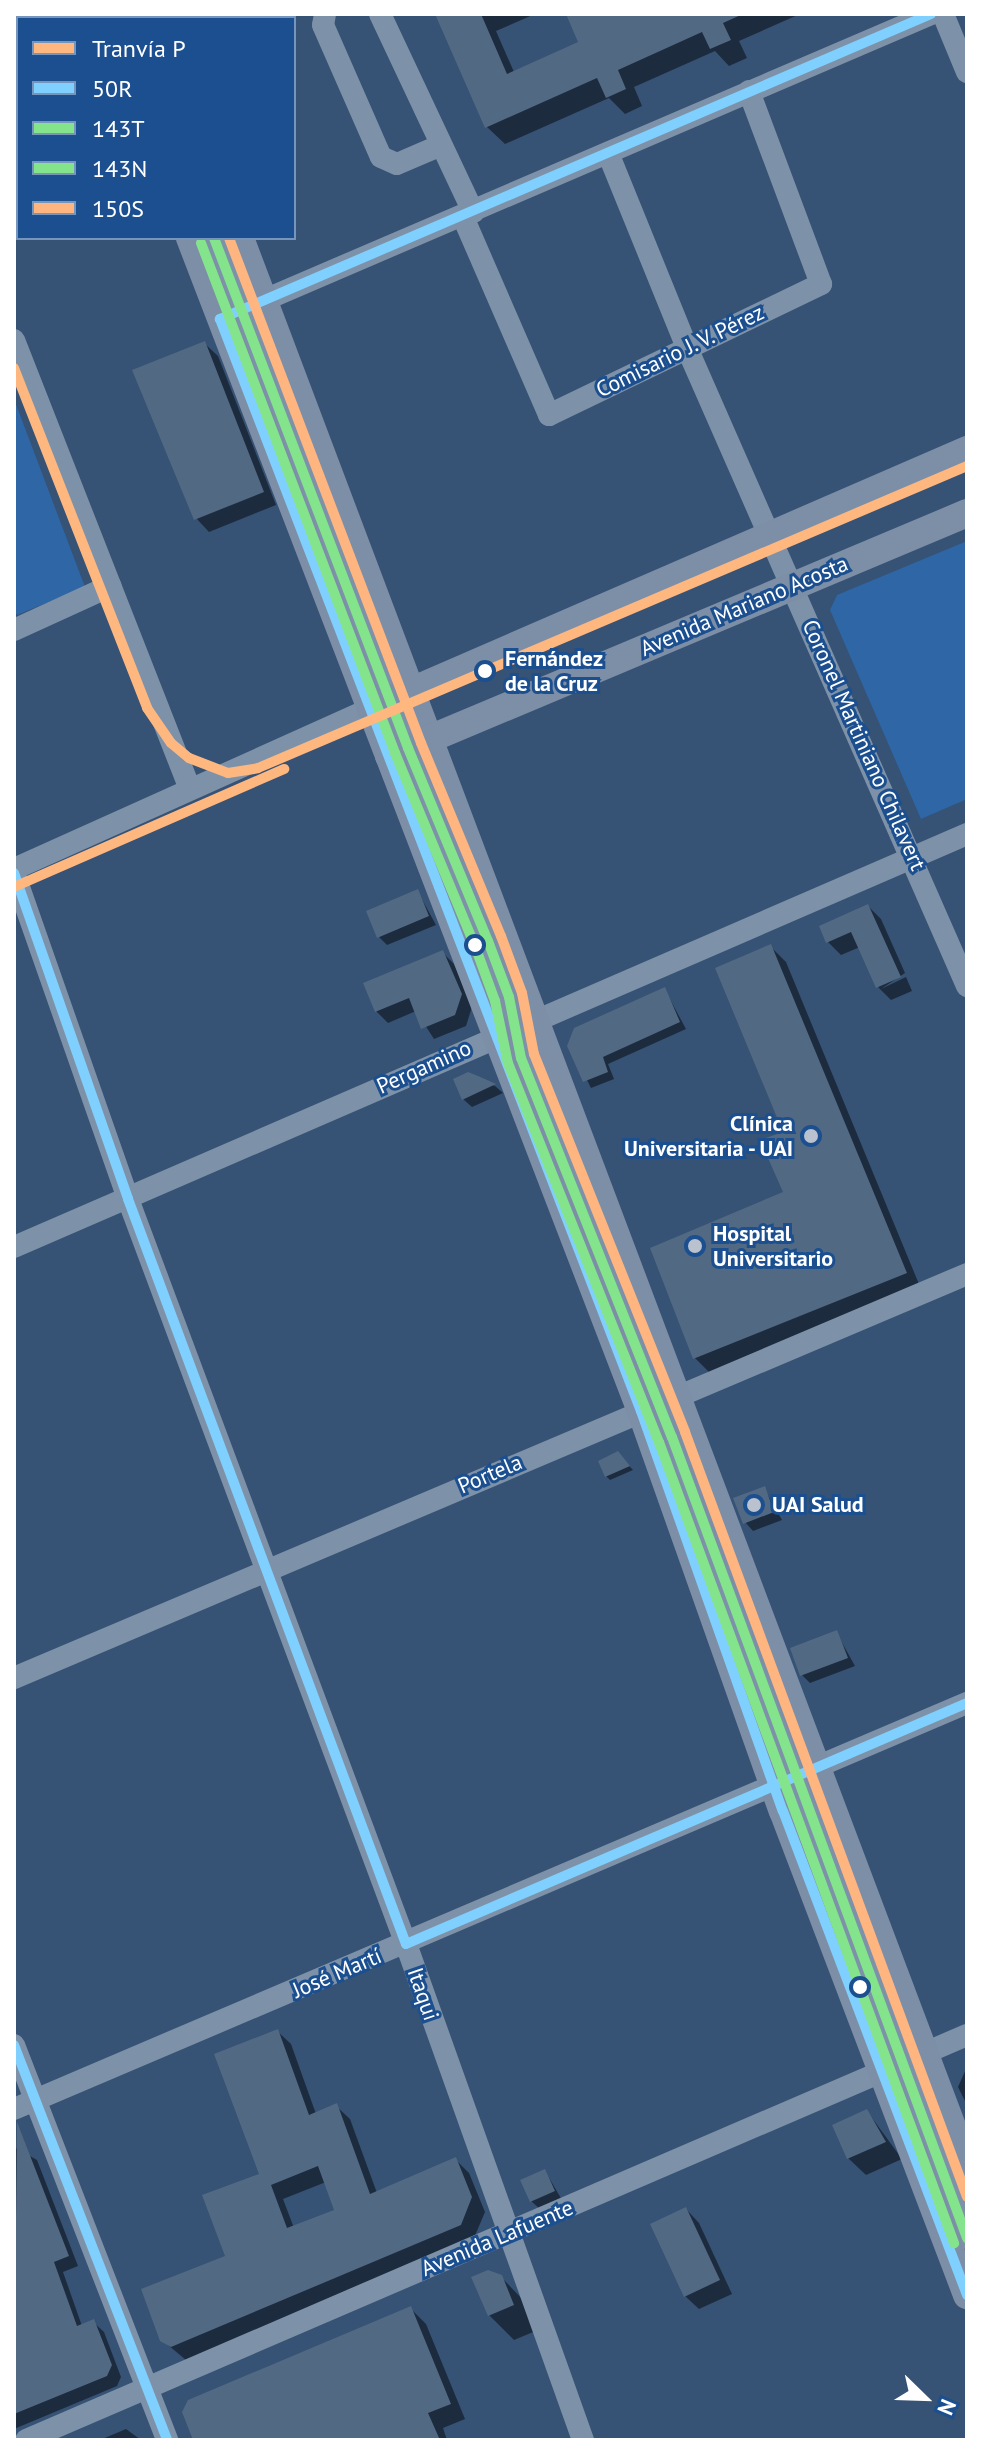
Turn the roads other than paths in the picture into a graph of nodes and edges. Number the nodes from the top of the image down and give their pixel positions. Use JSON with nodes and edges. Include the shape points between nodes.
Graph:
{"nodes":[{"id":1,"x":325,"y":14,"type":"edge"},
{"id":2,"x":380,"y":14,"type":"edge"},
{"id":3,"x":931,"y":14,"type":"edge"},
{"id":4,"x":943,"y":14,"type":"edge"},
{"id":5,"x":967,"y":72,"type":"edge"},
{"id":6,"x":749,"y":91,"type":"junction"},
{"id":7,"x":439,"y":146,"type":"junction"},
{"id":8,"x":608,"y":153,"type":"junction"},
{"id":9,"x":468,"y":214,"type":"junction"},
{"id":10,"x":191,"y":240,"type":"edge"},
{"id":11,"x":215,"y":240,"type":"edge"},
{"id":12,"x":240,"y":240,"type":"edge"},
{"id":13,"x":240,"y":310,"type":"junction"},
{"id":14,"x":14,"y":340,"type":"edge"},
{"id":15,"x":687,"y":348,"type":"junction"},
{"id":16,"x":967,"y":450,"type":"edge"},
{"id":17,"x":967,"y":513,"type":"edge"},
{"id":18,"x":769,"y":536,"type":"junction"},
{"id":19,"x":794,"y":585,"type":"junction"},
{"id":20,"x":110,"y":586,"type":"junction"},
{"id":21,"x":14,"y":630,"type":"edge"},
{"id":22,"x":391,"y":700,"type":"junction"},
{"id":23,"x":409,"y":748,"type":"junction"},
{"id":24,"x":190,"y":789,"type":"junction"},
{"id":25,"x":967,"y":834,"type":"edge"},
{"id":26,"x":913,"y":855,"type":"junction"},
{"id":27,"x":14,"y":871,"type":"edge"},
{"id":28,"x":967,"y":986,"type":"edge"},
{"id":29,"x":515,"y":1027,"type":"junction"},
{"id":30,"x":128,"y":1199,"type":"junction"},
{"id":31,"x":14,"y":1247,"type":"edge"},
{"id":32,"x":967,"y":1274,"type":"edge"},
{"id":33,"x":659,"y":1403,"type":"junction"},
{"id":34,"x":265,"y":1569,"type":"junction"},
{"id":35,"x":14,"y":1678,"type":"edge"},
{"id":36,"x":967,"y":1703,"type":"edge"},
{"id":37,"x":796,"y":1775,"type":"junction"},
{"id":38,"x":406,"y":1944,"type":"junction"},
{"id":39,"x":967,"y":2035,"type":"edge"},
{"id":40,"x":14,"y":2045,"type":"edge"},
{"id":41,"x":902,"y":2062,"type":"junction"},
{"id":42,"x":913,"y":2096,"type":"junction"},
{"id":43,"x":35,"y":2100,"type":"junction"},
{"id":44,"x":14,"y":2109,"type":"edge"},
{"id":45,"x":910,"y":2146,"type":"junction"},
{"id":46,"x":967,"y":2166,"type":"edge"},
{"id":47,"x":508,"y":2233,"type":"junction"},
{"id":48,"x":967,"y":2238,"type":"edge"},
{"id":49,"x":967,"y":2295,"type":"edge"},
{"id":50,"x":148,"y":2388,"type":"junction"},
{"id":51,"x":26,"y":2440,"type":"edge"},
{"id":52,"x":167,"y":2440,"type":"edge"},
{"id":53,"x":583,"y":2440,"type":"edge"}],
"edges":[{"from":1,"to":7,"type":"street","via":[[323,25],[381,157],[397,164]]},
{"from":2,"to":7,"type":"street"},
{"from":3,"to":6,"type":"street"},
{"from":4,"to":5,"type":"street"},
{"from":6,"to":8,"type":"street"},
{"from":6,"to":15,"type":"street","name":"Comisario J. V. Pérez","via":[[821,284]]},
{"from":7,"to":9,"type":"street"},
{"from":8,"to":9,"type":"street"},
{"from":8,"to":15,"type":"street","name":"Coronel Martiniano Chilavert"},
{"from":9,"to":13,"type":"street"},
{"from":9,"to":15,"type":"street","name":"Comisario J. V. Pérez","via":[[549,415]]},
{"from":10,"to":13,"type":"main road"},
{"from":11,"to":13,"type":"street"},
{"from":12,"to":13,"type":"main road"},
{"from":13,"to":22,"type":"main road"},
{"from":13,"to":22,"type":"main road"},
{"from":14,"to":20,"type":"street"},
{"from":15,"to":18,"type":"street","name":"Coronel Martiniano Chilavert"},
{"from":16,"to":18,"type":"main road"},
{"from":17,"to":19,"type":"main road","name":"Avenida Mariano Acosta"},
{"from":18,"to":19,"type":"street","name":"Coronel Martiniano Chilavert"},
{"from":18,"to":22,"type":"main road"},
{"from":19,"to":23,"type":"main road","name":"Avenida Mariano Acosta"},
{"from":19,"to":26,"type":"street","name":"Coronel Martiniano Chilavert"},
{"from":20,"to":21,"type":"street"},
{"from":20,"to":24,"type":"street"},
{"from":22,"to":23,"type":"main road"},
{"from":22,"to":23,"type":"main road"},
{"from":22,"to":24,"type":"street"},
{"from":23,"to":29,"type":"main road"},
{"from":23,"to":29,"type":"main road"},
{"from":24,"to":27,"type":"street"},
{"from":25,"to":26,"type":"street","name":"Pergamino"},
{"from":26,"to":28,"type":"street","name":"Coronel Martiniano Chilavert"},
{"from":26,"to":29,"type":"street","name":"Pergamino"},
{"from":27,"to":30,"type":"street","name":"Itaqui"},
{"from":29,"to":30,"type":"street","name":"Pergamino"},
{"from":29,"to":33,"type":"main road"},
{"from":29,"to":33,"type":"main road"},
{"from":30,"to":31,"type":"street","name":"Pergamino"},
{"from":30,"to":34,"type":"street","name":"Itaqui"},
{"from":32,"to":33,"type":"street","name":"Portela"},
{"from":33,"to":34,"type":"street","name":"Portela"},
{"from":33,"to":37,"type":"main road"},
{"from":33,"to":37,"type":"main road"},
{"from":34,"to":35,"type":"street","name":"Portela"},
{"from":34,"to":38,"type":"street","name":"Itaqui"},
{"from":36,"to":37,"type":"street","name":"José Martí"},
{"from":37,"to":38,"type":"street","name":"José Martí"},
{"from":37,"to":41,"type":"main road"},
{"from":37,"to":41,"type":"main road"},
{"from":38,"to":43,"type":"street","name":"José Martí"},
{"from":38,"to":47,"type":"street","name":"Itaqui"},
{"from":39,"to":41,"type":"street","name":"Avenida Lafuente"},
{"from":40,"to":43,"type":"street"},
{"from":41,"to":42,"type":"street"},
{"from":41,"to":45,"type":"main road"},
{"from":41,"to":46,"type":"main road"},
{"from":41,"to":47,"type":"street","name":"Avenida Lafuente"},
{"from":42,"to":45,"type":"street"},
{"from":42,"to":48,"type":"street"},
{"from":43,"to":44,"type":"street","name":"José Martí"},
{"from":43,"to":50,"type":"street"},
{"from":45,"to":49,"type":"main road"},
{"from":47,"to":50,"type":"street","name":"Avenida Lafuente"},
{"from":47,"to":53,"type":"street","name":"Itaqui"},
{"from":50,"to":51,"type":"street","name":"Avenida Lafuente"},
{"from":50,"to":52,"type":"street"}]}
